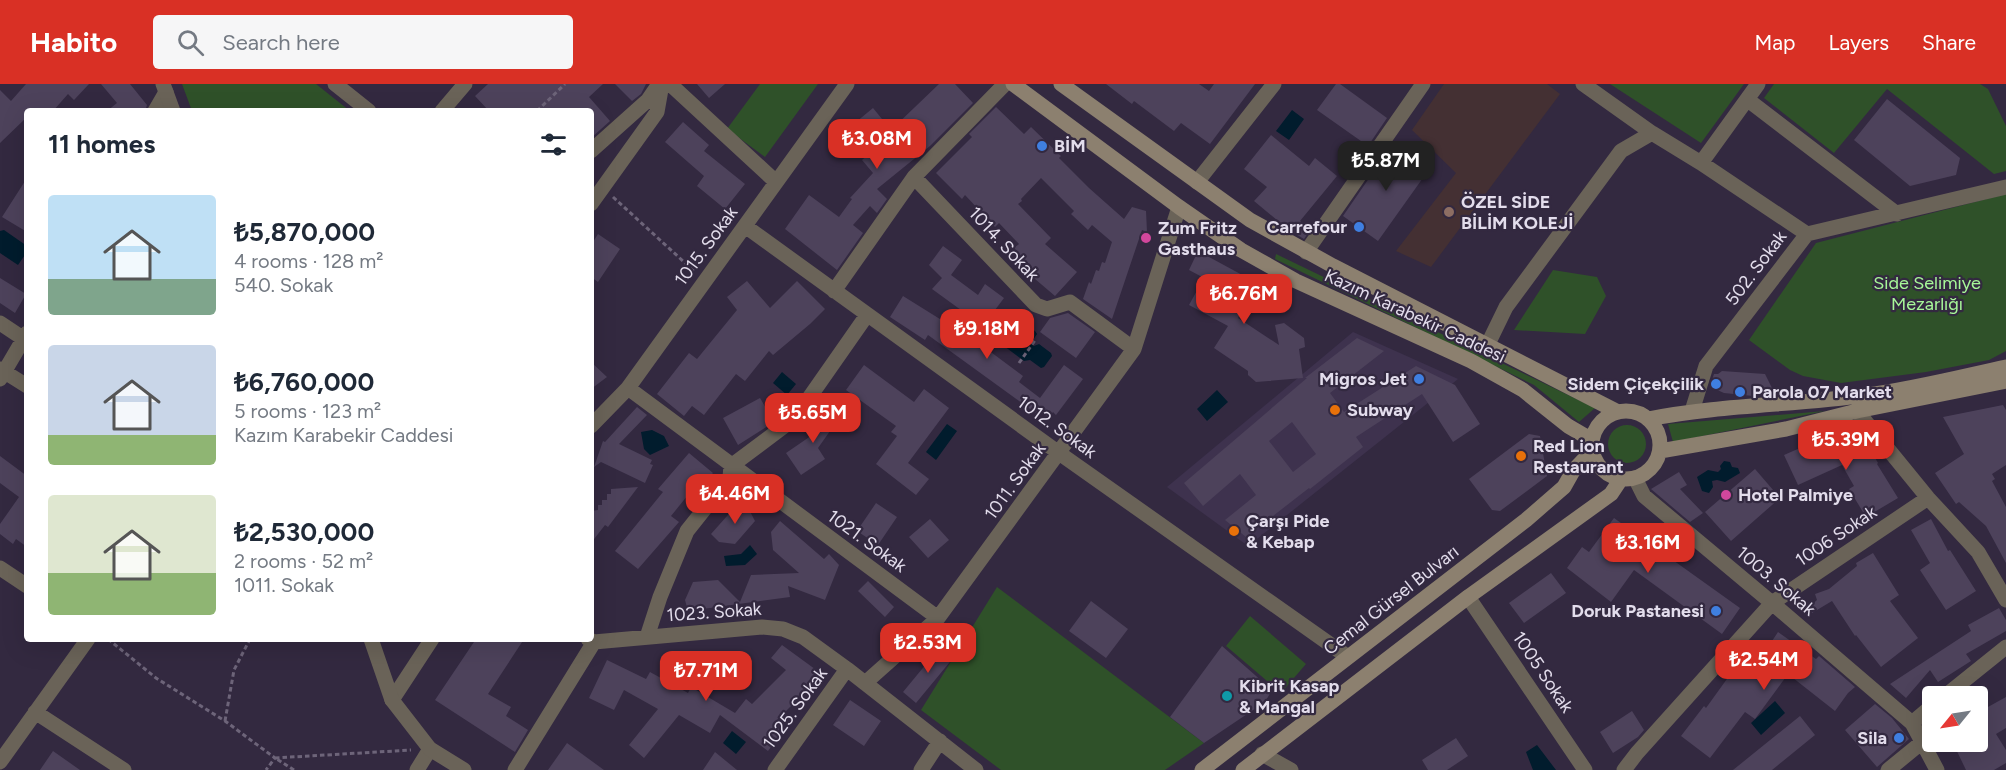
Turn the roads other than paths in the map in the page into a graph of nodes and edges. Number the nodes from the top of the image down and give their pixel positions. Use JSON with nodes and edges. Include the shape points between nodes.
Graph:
{"nodes":[{"id":1,"x":335,"y":84,"type":"edge"},
{"id":2,"x":465,"y":84,"type":"edge"},
{"id":3,"x":660,"y":84,"type":"edge"},
{"id":4,"x":670,"y":84,"type":"edge"},
{"id":5,"x":847,"y":84,"type":"edge"},
{"id":6,"x":1005,"y":84,"type":"edge"},
{"id":7,"x":1013,"y":84,"type":"edge"},
{"id":8,"x":1061,"y":84,"type":"edge"},
{"id":9,"x":1274,"y":84,"type":"edge"},
{"id":10,"x":1423,"y":84,"type":"edge"},
{"id":11,"x":1583,"y":84,"type":"edge"},
{"id":12,"x":1758,"y":84,"type":"edge"},
{"id":13,"x":164,"y":88,"type":"edge"},
{"id":14,"x":1748,"y":100,"type":"junction"},
{"id":15,"x":156,"y":108,"type":"edge"},
{"id":16,"x":172,"y":108,"type":"edge"},
{"id":17,"x":365,"y":108,"type":"edge"},
{"id":18,"x":445,"y":108,"type":"edge"},
{"id":19,"x":1652,"y":133,"type":"junction"},
{"id":20,"x":594,"y":148,"type":"edge"},
{"id":21,"x":1701,"y":163,"type":"junction"},
{"id":22,"x":914,"y":177,"type":"junction"},
{"id":23,"x":776,"y":182,"type":"junction"},
{"id":24,"x":1197,"y":182,"type":"junction"},
{"id":25,"x":2006,"y":187,"type":"edge"},
{"id":26,"x":594,"y":200,"type":"edge"},
{"id":27,"x":1179,"y":207,"type":"junction"},
{"id":28,"x":1897,"y":214,"type":"junction"},
{"id":29,"x":745,"y":226,"type":"junction"},
{"id":30,"x":1807,"y":234,"type":"junction"},
{"id":31,"x":1306,"y":252,"type":"junction"},
{"id":32,"x":834,"y":291,"type":"junction"},
{"id":33,"x":867,"y":315,"type":"junction"},
{"id":34,"x":0,"y":323,"type":"edge"},
{"id":35,"x":24,"y":336,"type":"edge"},
{"id":36,"x":24,"y":340,"type":"edge"},
{"id":37,"x":1488,"y":345,"type":"junction"},
{"id":38,"x":1134,"y":349,"type":"junction"},
{"id":39,"x":2006,"y":367,"type":"edge"},
{"id":40,"x":2,"y":373,"type":"edge"},
{"id":41,"x":2006,"y":381,"type":"edge"},
{"id":42,"x":24,"y":384,"type":"edge"},
{"id":43,"x":628,"y":388,"type":"junction"},
{"id":44,"x":1692,"y":411,"type":"junction"},
{"id":45,"x":1857,"y":411,"type":"junction"},
{"id":46,"x":1618,"y":412,"type":"junction"},
{"id":47,"x":594,"y":416,"type":"edge"},
{"id":48,"x":1648,"y":419,"type":"junction"},
{"id":49,"x":1593,"y":445,"type":"junction"},
{"id":50,"x":1660,"y":451,"type":"junction"},
{"id":51,"x":1059,"y":453,"type":"junction"},
{"id":52,"x":731,"y":466,"type":"junction"},
{"id":53,"x":1628,"y":478,"type":"junction"},
{"id":54,"x":1928,"y":498,"type":"junction"},
{"id":55,"x":0,"y":568,"type":"edge"},
{"id":56,"x":24,"y":583,"type":"edge"},
{"id":57,"x":1468,"y":597,"type":"junction"},
{"id":58,"x":2006,"y":600,"type":"edge"},
{"id":59,"x":1772,"y":603,"type":"junction"},
{"id":60,"x":938,"y":618,"type":"junction"},
{"id":61,"x":647,"y":637,"type":"junction"},
{"id":62,"x":594,"y":641,"type":"edge"},
{"id":63,"x":86,"y":642,"type":"edge"},
{"id":64,"x":372,"y":642,"type":"edge"},
{"id":65,"x":430,"y":642,"type":"edge"},
{"id":66,"x":590,"y":642,"type":"edge"},
{"id":67,"x":2006,"y":647,"type":"edge"},
{"id":68,"x":1348,"y":657,"type":"junction"},
{"id":69,"x":847,"y":669,"type":"junction"},
{"id":70,"x":865,"y":683,"type":"junction"},
{"id":71,"x":1957,"y":686,"type":"edge"},
{"id":72,"x":392,"y":700,"type":"junction"},
{"id":73,"x":35,"y":712,"type":"junction"},
{"id":74,"x":1922,"y":714,"type":"edge"},
{"id":75,"x":1911,"y":723,"type":"junction"},
{"id":76,"x":940,"y":741,"type":"junction"},
{"id":77,"x":1921,"y":743,"type":"junction"},
{"id":78,"x":430,"y":749,"type":"junction"},
{"id":79,"x":1262,"y":754,"type":"junction"},
{"id":80,"x":0,"y":762,"type":"edge"},
{"id":81,"x":123,"y":770,"type":"edge"},
{"id":82,"x":417,"y":770,"type":"edge"},
{"id":83,"x":464,"y":770,"type":"edge"},
{"id":84,"x":515,"y":770,"type":"edge"},
{"id":85,"x":775,"y":770,"type":"edge"},
{"id":86,"x":921,"y":770,"type":"edge"},
{"id":87,"x":976,"y":770,"type":"edge"},
{"id":88,"x":1202,"y":770,"type":"edge"},
{"id":89,"x":1243,"y":770,"type":"edge"},
{"id":90,"x":1291,"y":770,"type":"edge"},
{"id":91,"x":1585,"y":770,"type":"edge"},
{"id":92,"x":1624,"y":770,"type":"edge"},
{"id":93,"x":1888,"y":770,"type":"edge"},
{"id":94,"x":1937,"y":770,"type":"edge"}],
"edges":[{"from":1,"to":17,"type":"street"},
{"from":2,"to":18,"type":"street"},
{"from":3,"to":20,"type":"street","via":[[648,100]]},
{"from":3,"to":26,"type":"street","via":[[657,112]]},
{"from":4,"to":23,"type":"street"},
{"from":5,"to":23,"type":"street","name":"1015. Sokak"},
{"from":6,"to":22,"type":"street"},
{"from":7,"to":27,"type":"main road","name":"Kazım Karabekir Caddesi"},
{"from":8,"to":24,"type":"main road","name":"Kazım Karabekir Caddesi"},
{"from":9,"to":24,"type":"street"},
{"from":10,"to":31,"type":"street"},
{"from":11,"to":19,"type":"street"},
{"from":12,"to":14,"type":"street"},
{"from":13,"to":15,"type":"street"},
{"from":13,"to":16,"type":"street"},
{"from":14,"to":21,"type":"street"},
{"from":14,"to":28,"type":"street"},
{"from":19,"to":21,"type":"street"},
{"from":19,"to":37,"type":"street","via":[[1622,150],[1506,307]]},
{"from":21,"to":30,"type":"street"},
{"from":22,"to":32,"type":"street"},
{"from":22,"to":38,"type":"street","name":"1014. Sokak","via":[[1036,305],[1047,309],[1070,302]]},
{"from":23,"to":29,"type":"street","name":"1015. Sokak"},
{"from":24,"to":31,"type":"main road","name":"Kazım Karabekir Caddesi","via":[[1250,220]]},
{"from":25,"to":28,"type":"street","name":"502. Sokak"},
{"from":27,"to":38,"type":"street","name":"1011. Sokak"},
{"from":27,"to":49,"type":"main road","name":"Kazım Karabekir Caddesi","via":[[1241,250],[1296,281],[1523,390]]},
{"from":28,"to":30,"type":"street","name":"502. Sokak"},
{"from":29,"to":32,"type":"street","name":"1012. Sokak"},
{"from":29,"to":43,"type":"street","name":"1015. Sokak"},
{"from":30,"to":44,"type":"street","name":"502. Sokak","via":[[1706,366]]},
{"from":31,"to":37,"type":"main road","name":"Kazım Karabekir Caddesi"},
{"from":32,"to":33,"type":"street","name":"1012. Sokak"},
{"from":33,"to":51,"type":"street","name":"1012. Sokak"},
{"from":33,"to":52,"type":"street","via":[[795,418]]},
{"from":34,"to":35,"type":"street"},
{"from":36,"to":40,"type":"street"},
{"from":37,"to":46,"type":"main road","name":"Kazım Karabekir Caddesi"},
{"from":38,"to":51,"type":"street","name":"1011. Sokak"},
{"from":39,"to":44,"type":"main road","via":[[1868,395]]},
{"from":40,"to":42,"type":"street"},
{"from":41,"to":45,"type":"main road"},
{"from":43,"to":47,"type":"street","name":"1015. Sokak"},
{"from":43,"to":52,"type":"street","name":"1021. Sokak"},
{"from":44,"to":48,"type":"main road"},
{"from":45,"to":50,"type":"main road","via":[[1786,429]]},
{"from":45,"to":54,"type":"street"},
{"from":46,"to":48,"type":"main road","via":[[1634,411]]},
{"from":46,"to":49,"type":"main road","via":[[1598,426]]},
{"from":48,"to":50,"type":"main road","via":[[1658,432]]},
{"from":49,"to":53,"type":"main road","via":[[1600,467],[1614,477]]},
{"from":49,"to":68,"type":"main road","name":"Cemal Gürsel Bulvarı","via":[[1563,487],[1526,520]]},
{"from":50,"to":53,"type":"main road","via":[[1650,469]]},
{"from":51,"to":60,"type":"street","name":"1011. Sokak"},
{"from":51,"to":68,"type":"street","name":"1012. Sokak"},
{"from":52,"to":60,"type":"street","name":"1021. Sokak"},
{"from":52,"to":61,"type":"street","via":[[730,477],[687,531]]},
{"from":53,"to":57,"type":"main road"},
{"from":53,"to":59,"type":"street","name":"1003. Sokak","via":[[1644,496]]},
{"from":54,"to":58,"type":"street","via":[[1978,552]]},
{"from":54,"to":59,"type":"street","name":"1006 Sokak"},
{"from":55,"to":56,"type":"street"},
{"from":57,"to":79,"type":"main road"},
{"from":57,"to":91,"type":"street","name":"1005 Sokak"},
{"from":59,"to":75,"type":"street","name":"1003. Sokak"},
{"from":59,"to":92,"type":"street","name":"1006 Sokak"},
{"from":60,"to":70,"type":"street","name":"1011. Sokak"},
{"from":61,"to":62,"type":"street","name":"1023. Sokak"},
{"from":61,"to":69,"type":"street","name":"1023. Sokak","via":[[783,628],[803,637]]},
{"from":63,"to":73,"type":"street"},
{"from":64,"to":72,"type":"street"},
{"from":65,"to":72,"type":"street"},
{"from":66,"to":84,"type":"street"},
{"from":67,"to":71,"type":"street"},
{"from":68,"to":88,"type":"main road","name":"Cemal Gürsel Bulvarı"},
{"from":69,"to":70,"type":"street","name":"1023. Sokak"},
{"from":69,"to":85,"type":"street","name":"1025. Sokak"},
{"from":70,"to":76,"type":"street","name":"1023. Sokak"},
{"from":72,"to":78,"type":"street"},
{"from":73,"to":80,"type":"street"},
{"from":73,"to":81,"type":"street"},
{"from":74,"to":75,"type":"street"},
{"from":75,"to":77,"type":"street","name":"1003. Sokak"},
{"from":76,"to":86,"type":"street"},
{"from":76,"to":87,"type":"street","name":"1023. Sokak"},
{"from":77,"to":93,"type":"street"},
{"from":77,"to":94,"type":"street","name":"1003. Sokak"},
{"from":78,"to":82,"type":"street"},
{"from":78,"to":83,"type":"street"},
{"from":79,"to":89,"type":"main road"},
{"from":79,"to":90,"type":"street"}]}
